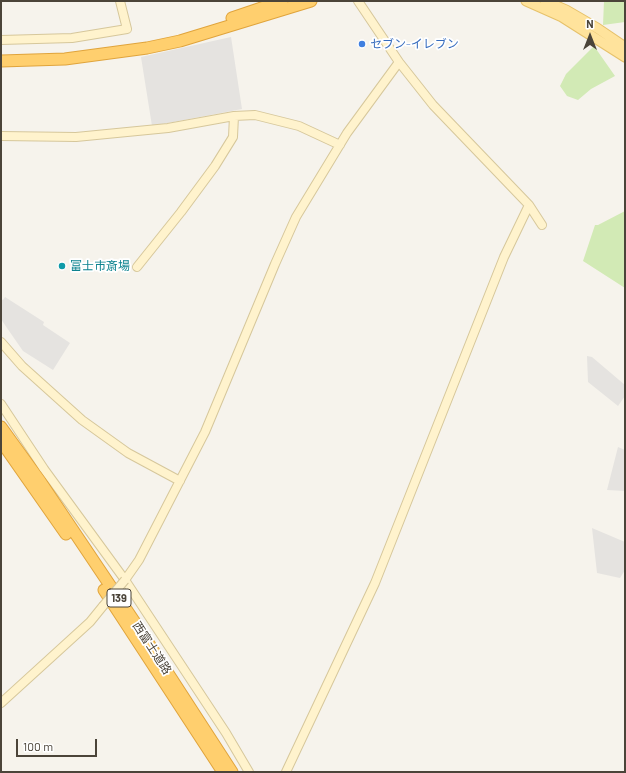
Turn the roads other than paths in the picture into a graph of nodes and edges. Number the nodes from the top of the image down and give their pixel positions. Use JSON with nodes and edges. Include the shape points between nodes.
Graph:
{"nodes":[{"id":1,"x":120,"y":1,"type":"edge"},
{"id":2,"x":282,"y":1,"type":"edge"},
{"id":3,"x":311,"y":1,"type":"edge"},
{"id":4,"x":358,"y":1,"type":"edge"},
{"id":5,"x":526,"y":1,"type":"edge"},
{"id":6,"x":545,"y":1,"type":"edge"},
{"id":7,"x":1,"y":40,"type":"edge"},
{"id":8,"x":625,"y":47,"type":"edge"},
{"id":9,"x":1,"y":54,"type":"edge"},
{"id":10,"x":625,"y":57,"type":"edge"},
{"id":11,"x":1,"y":61,"type":"edge"},
{"id":12,"x":399,"y":62,"type":"junction"},
{"id":13,"x":234,"y":116,"type":"junction"},
{"id":14,"x":1,"y":136,"type":"edge"},
{"id":15,"x":340,"y":145,"type":"junction"},
{"id":16,"x":529,"y":205,"type":"junction"},
{"id":17,"x":542,"y":225,"type":"dead end"},
{"id":18,"x":137,"y":266,"type":"dead end"},
{"id":19,"x":1,"y":342,"type":"edge"},
{"id":20,"x":1,"y":404,"type":"edge"},
{"id":21,"x":1,"y":427,"type":"edge"},
{"id":22,"x":1,"y":441,"type":"edge"},
{"id":23,"x":180,"y":480,"type":"junction"},
{"id":24,"x":125,"y":580,"type":"junction"},
{"id":25,"x":1,"y":703,"type":"edge"},
{"id":26,"x":223,"y":772,"type":"edge"},
{"id":27,"x":232,"y":772,"type":"edge"},
{"id":28,"x":249,"y":772,"type":"edge"},
{"id":29,"x":286,"y":772,"type":"edge"}],
"edges":[{"from":1,"to":7,"type":"street","via":[[127,29],[72,38]]},
{"from":2,"to":9,"type":"highway","via":[[214,24],[144,41],[63,52]]},
{"from":3,"to":11,"type":"highway","via":[[180,41],[147,48],[65,59]]},
{"from":4,"to":12,"type":"street"},
{"from":5,"to":10,"type":"main road","via":[[562,17]]},
{"from":6,"to":8,"type":"main road","via":[[598,28]]},
{"from":12,"to":15,"type":"street"},
{"from":12,"to":16,"type":"street","via":[[433,104]]},
{"from":13,"to":14,"type":"street","via":[[168,128],[76,137]]},
{"from":13,"to":15,"type":"street","via":[[256,116],[299,126]]},
{"from":13,"to":18,"type":"street","via":[[232,137],[215,166]]},
{"from":15,"to":23,"type":"street","via":[[296,217],[205,432]]},
{"from":16,"to":17,"type":"street"},
{"from":16,"to":29,"type":"street","via":[[504,257],[375,583]]},
{"from":19,"to":23,"type":"street","via":[[22,366],[82,420],[128,453]]},
{"from":20,"to":24,"type":"street","via":[[44,469]]},
{"from":21,"to":27,"type":"highway","name":"西富士道路","number":"139","via":[[136,624]]},
{"from":22,"to":26,"type":"highway","name":"西富士道路","number":"139","via":[[102,586]]},
{"from":23,"to":24,"type":"street","via":[[139,560]]},
{"from":24,"to":25,"type":"street","bridge":true,"via":[[90,622]]},
{"from":24,"to":28,"type":"street"}]}
